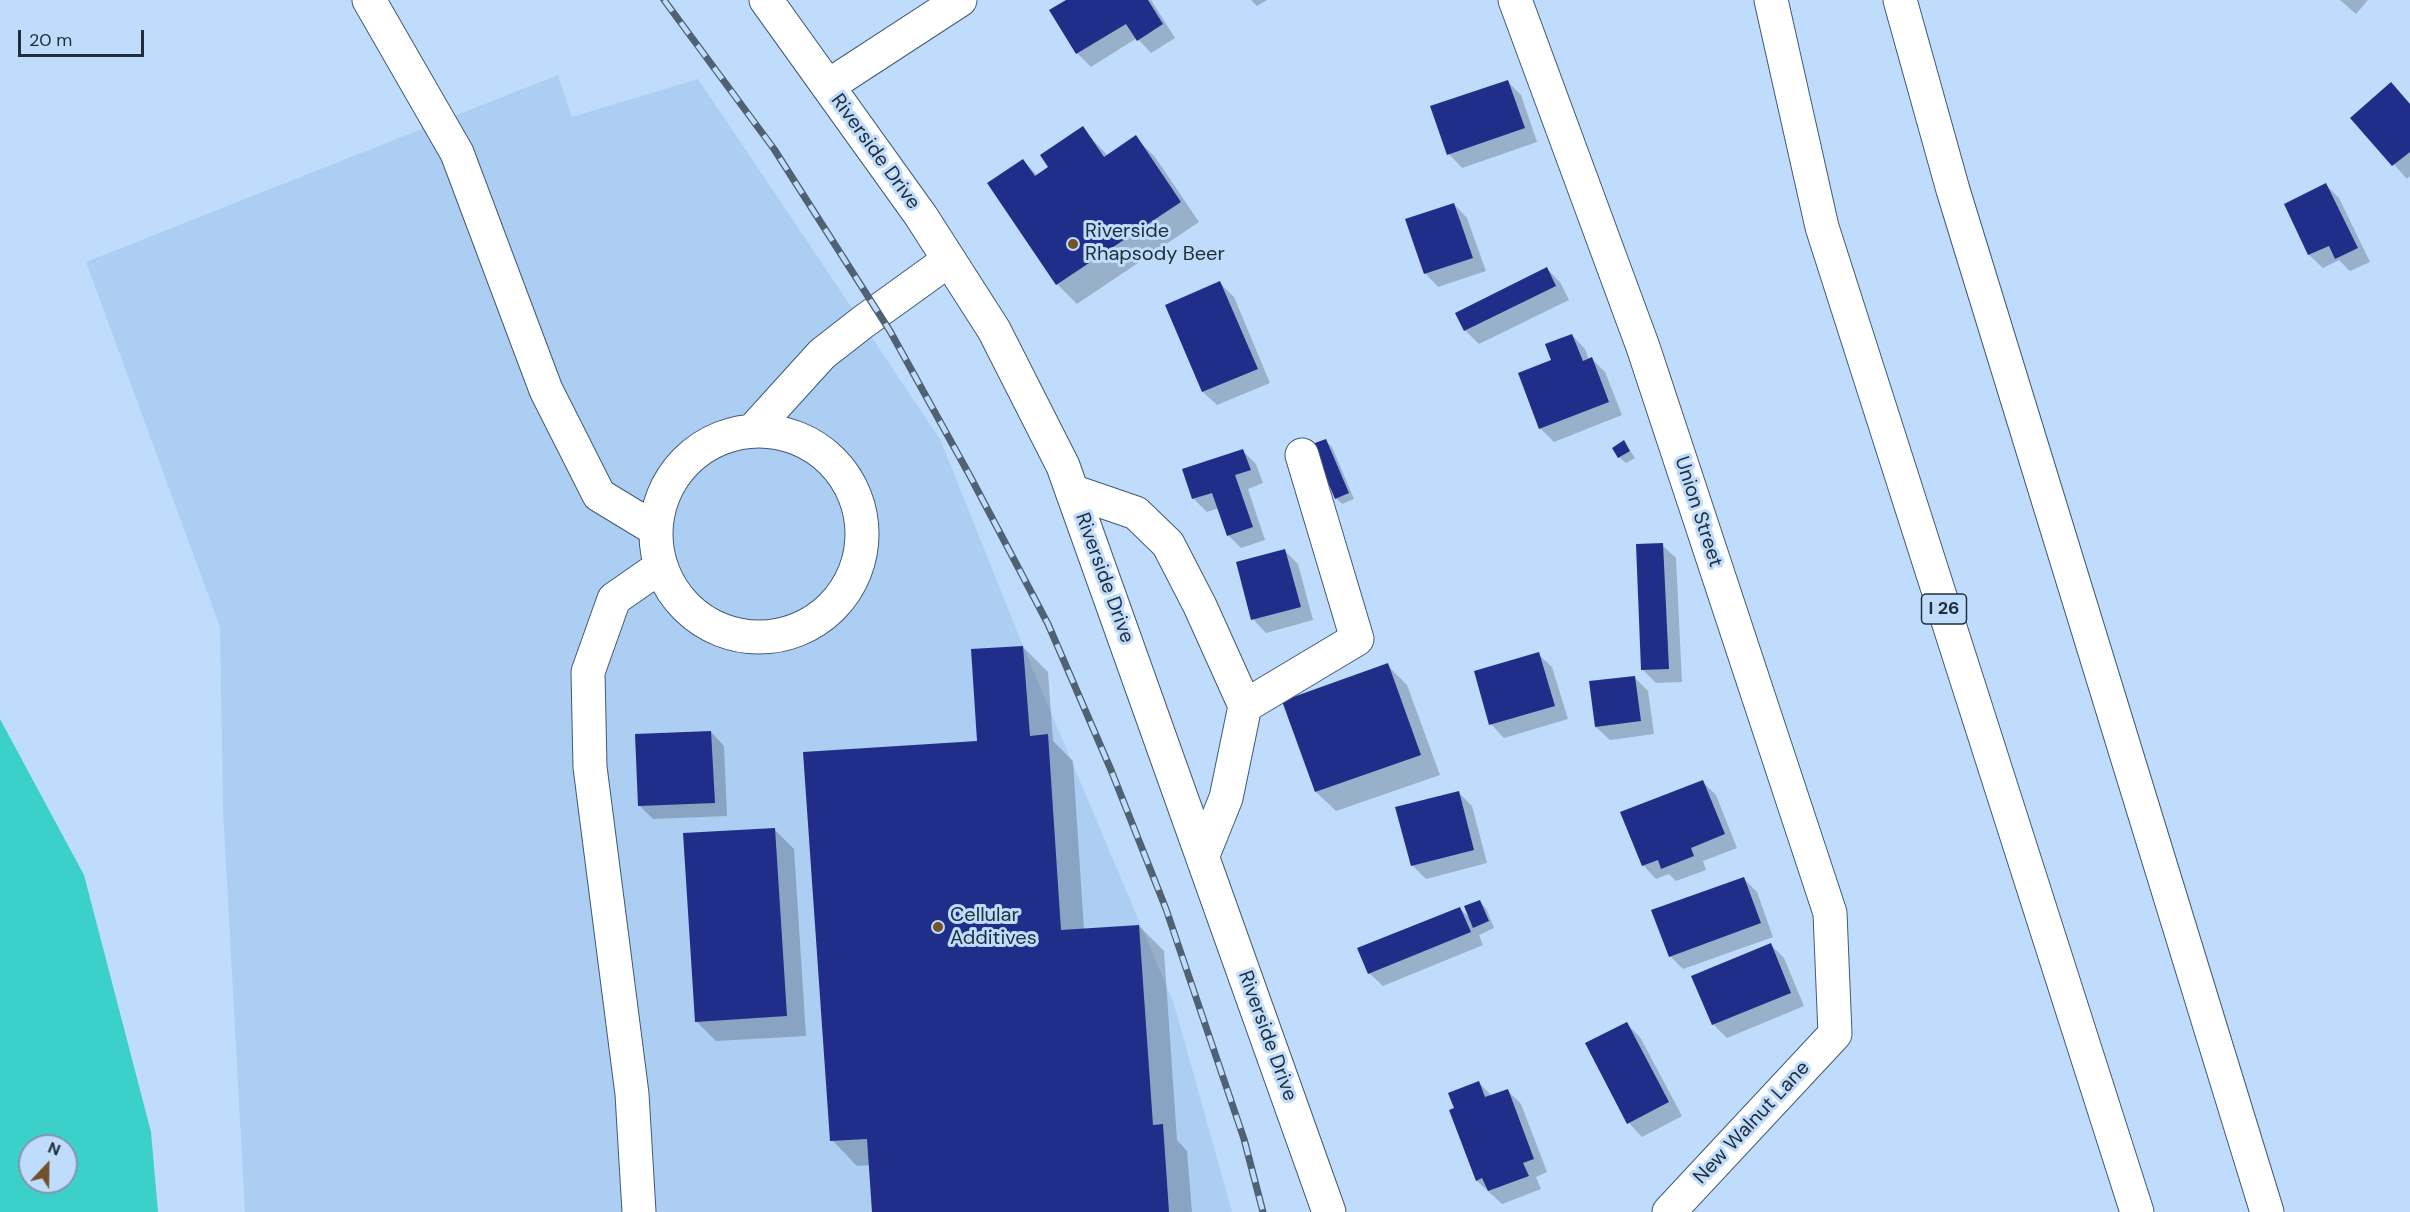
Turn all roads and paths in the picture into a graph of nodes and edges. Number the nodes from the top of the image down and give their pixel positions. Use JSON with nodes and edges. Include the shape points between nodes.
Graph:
{"nodes":[{"id":1,"x":369,"y":0,"type":"edge"},
{"id":2,"x":766,"y":0,"type":"edge"},
{"id":3,"x":960,"y":0,"type":"edge"},
{"id":4,"x":1515,"y":0,"type":"edge"},
{"id":5,"x":1771,"y":0,"type":"edge"},
{"id":6,"x":1900,"y":0,"type":"edge"},
{"id":7,"x":828,"y":86,"type":"junction"},
{"id":8,"x":949,"y":260,"type":"junction"},
{"id":9,"x":754,"y":429,"type":"junction"},
{"id":10,"x":1302,"y":455,"type":"dead end"},
{"id":11,"x":1072,"y":491,"type":"junction"},
{"id":12,"x":655,"y":529,"type":"junction"},
{"id":13,"x":660,"y":567,"type":"junction"},
{"id":14,"x":1245,"y":706,"type":"junction"},
{"id":15,"x":1203,"y":855,"type":"junction"},
{"id":16,"x":1835,"y":1034,"type":"joint"},
{"id":17,"x":639,"y":1212,"type":"edge"},
{"id":18,"x":1329,"y":1212,"type":"edge"},
{"id":19,"x":1669,"y":1212,"type":"edge"},
{"id":20,"x":2137,"y":1212,"type":"edge"},
{"id":21,"x":2267,"y":1212,"type":"edge"}],
"edges":[{"from":1,"to":12,"type":"main road","via":[[457,153],[546,390],[599,495]]},
{"from":2,"to":7,"type":"main road","name":"Riverside Drive"},
{"from":3,"to":7,"type":"main road"},
{"from":4,"to":16,"type":"main road","name":"Union Street","via":[[1643,347],[1830,913]]},
{"from":5,"to":20,"type":"main road","number":"I 26","via":[[1822,227]]},
{"from":6,"to":21,"type":"main road","via":[[1956,201]]},
{"from":7,"to":8,"type":"main road","name":"Riverside Drive"},
{"from":8,"to":9,"type":"main road","via":[[822,354]]},
{"from":8,"to":11,"type":"main road","name":"Riverside Drive","via":[[994,330]]},
{"from":9,"to":12,"type":"main road","via":[[716,438],[685,460],[663,492]]},
{"from":9,"to":13,"type":"main road","via":[[792,435],[825,453],[850,483],[862,519],[861,558],[846,592],[818,619],[784,635],[745,637],[708,625],[679,600]]},
{"from":10,"to":14,"type":"main road","via":[[1357,639]]},
{"from":11,"to":14,"type":"main road","via":[[1136,513],[1168,544]]},
{"from":11,"to":15,"type":"main road","name":"Riverside Drive"},
{"from":12,"to":13,"type":"main road"},
{"from":13,"to":17,"type":"main road","via":[[614,598],[588,672],[590,767],[632,1094]]},
{"from":14,"to":15,"type":"main road","via":[[1226,798]]},
{"from":15,"to":18,"type":"main road","name":"Riverside Drive"},
{"from":16,"to":19,"type":"main road","name":"New Walnut Lane"}]}
